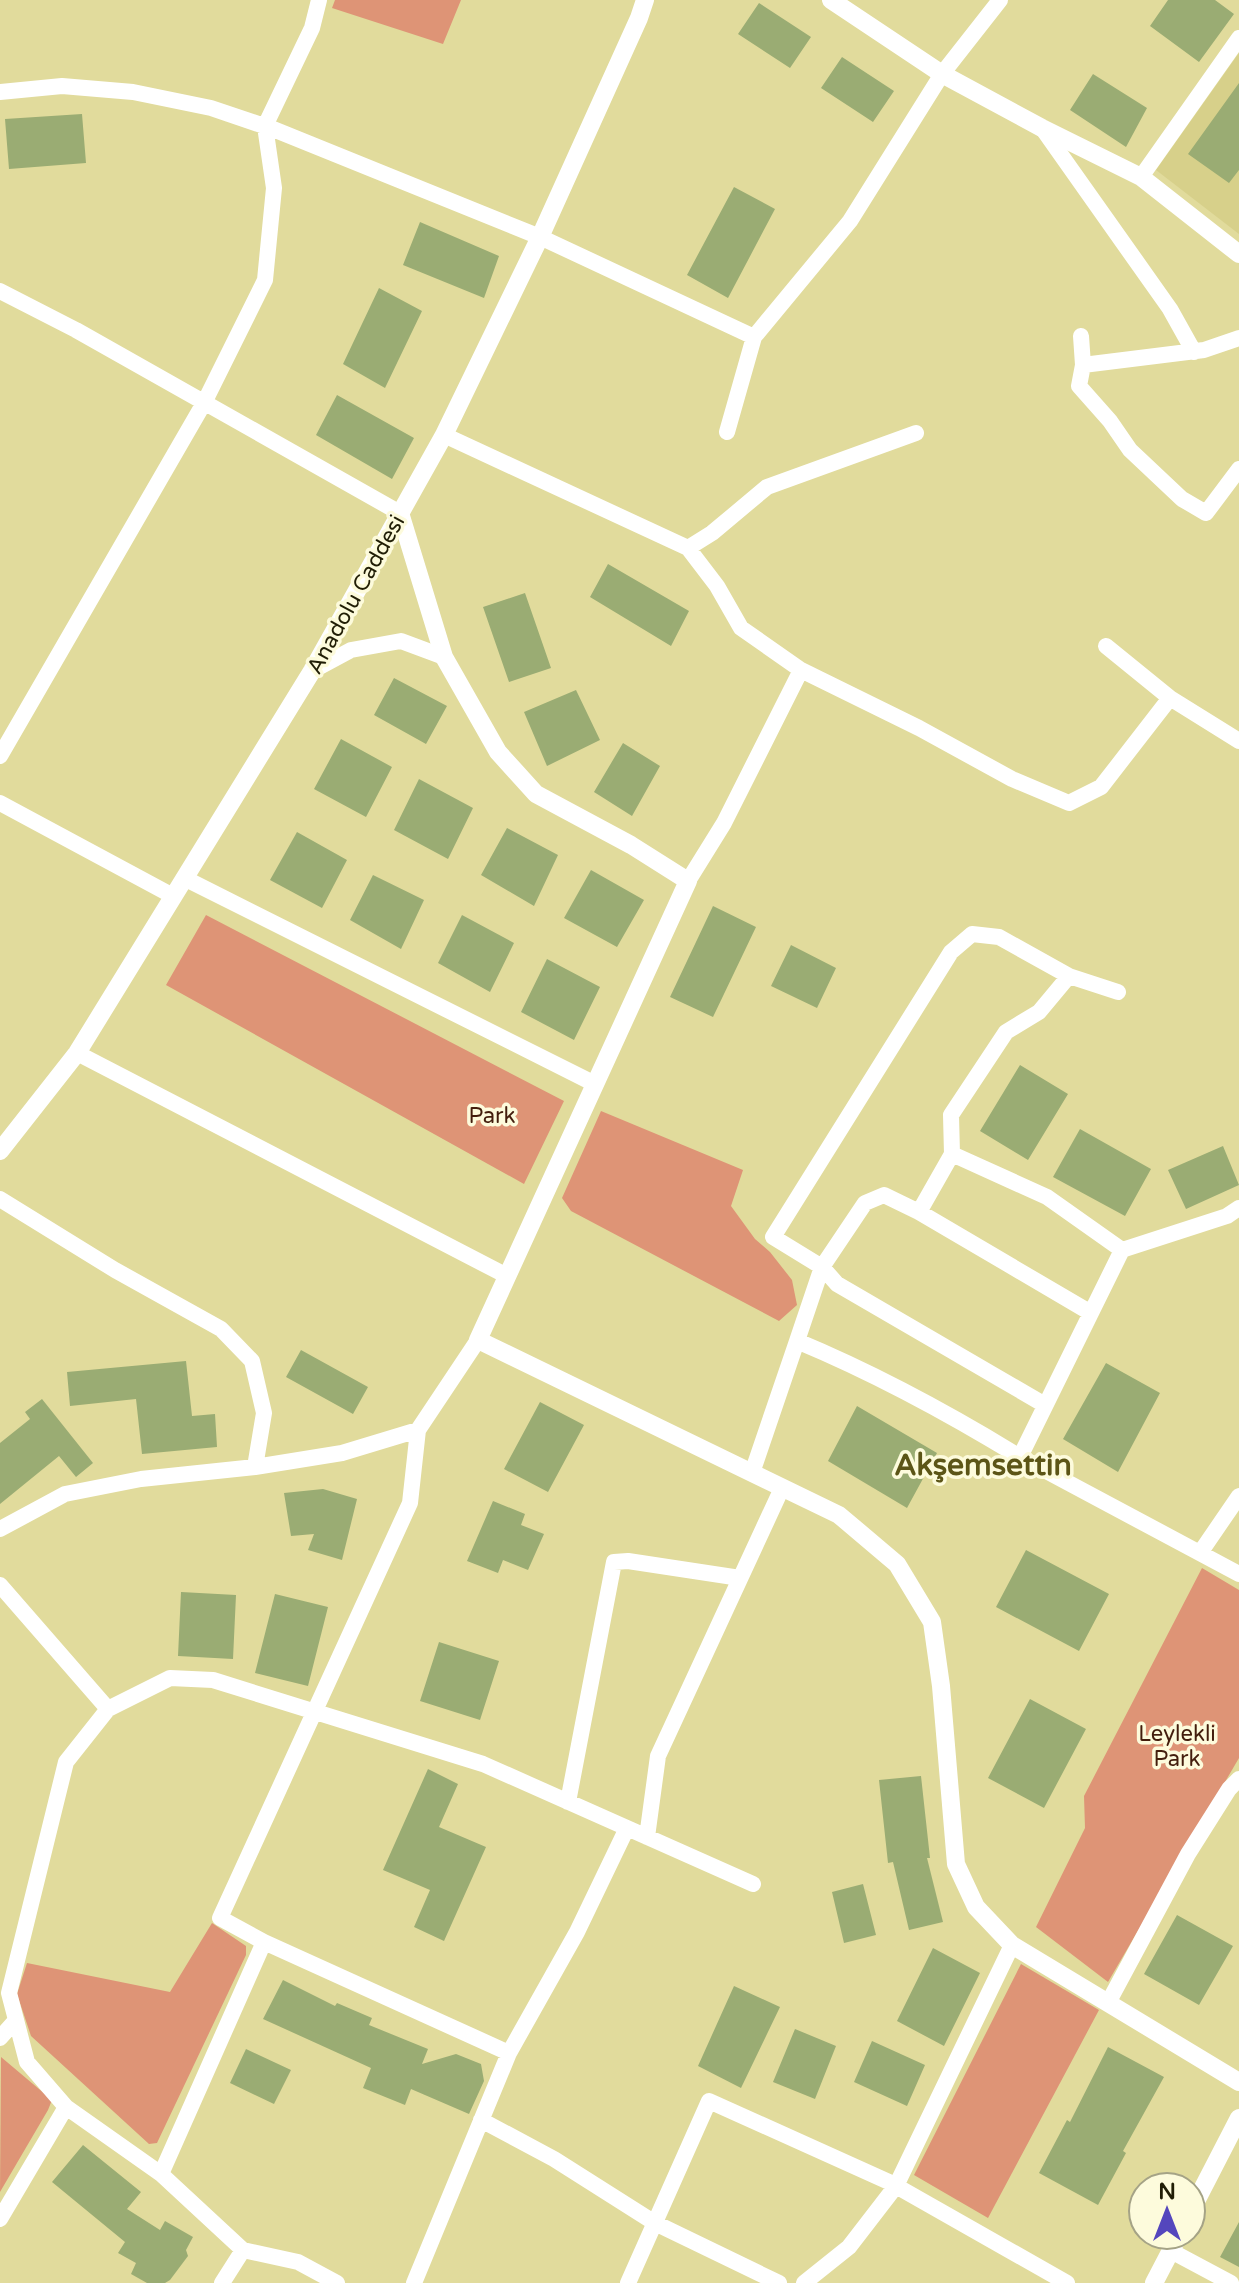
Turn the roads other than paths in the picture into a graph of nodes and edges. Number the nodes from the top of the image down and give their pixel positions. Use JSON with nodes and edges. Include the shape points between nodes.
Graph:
{"nodes":[{"id":1,"x":319,"y":0,"type":"edge"},
{"id":2,"x":645,"y":0,"type":"edge"},
{"id":3,"x":831,"y":0,"type":"edge"},
{"id":4,"x":1000,"y":0,"type":"edge"},
{"id":5,"x":1239,"y":38,"type":"edge"},
{"id":6,"x":942,"y":74,"type":"junction"},
{"id":7,"x":0,"y":92,"type":"edge"},
{"id":8,"x":265,"y":126,"type":"junction"},
{"id":9,"x":1042,"y":128,"type":"junction"},
{"id":10,"x":1141,"y":177,"type":"junction"},
{"id":11,"x":540,"y":237,"type":"junction"},
{"id":12,"x":1239,"y":254,"type":"edge"},
{"id":13,"x":0,"y":291,"type":"edge"},
{"id":14,"x":1081,"y":336,"type":"dead end"},
{"id":15,"x":754,"y":337,"type":"junction"},
{"id":16,"x":1239,"y":338,"type":"edge"},
{"id":17,"x":1194,"y":352,"type":"junction"},
{"id":18,"x":1083,"y":365,"type":"junction"},
{"id":19,"x":204,"y":403,"type":"junction"},
{"id":20,"x":727,"y":432,"type":"dead end"},
{"id":21,"x":916,"y":433,"type":"dead end"},
{"id":22,"x":444,"y":435,"type":"junction"},
{"id":23,"x":1239,"y":469,"type":"edge"},
{"id":24,"x":400,"y":513,"type":"junction"},
{"id":25,"x":688,"y":548,"type":"junction"},
{"id":26,"x":1106,"y":646,"type":"dead end"},
{"id":27,"x":444,"y":657,"type":"junction"},
{"id":28,"x":801,"y":670,"type":"junction"},
{"id":29,"x":312,"y":671,"type":"junction"},
{"id":30,"x":1170,"y":698,"type":"junction"},
{"id":31,"x":1239,"y":741,"type":"edge"},
{"id":32,"x":0,"y":756,"type":"edge"},
{"id":33,"x":0,"y":803,"type":"edge"},
{"id":34,"x":184,"y":878,"type":"junction"},
{"id":35,"x":688,"y":881,"type":"junction"},
{"id":36,"x":173,"y":896,"type":"junction"},
{"id":37,"x":1069,"y":976,"type":"junction"},
{"id":38,"x":1118,"y":992,"type":"dead end"},
{"id":39,"x":77,"y":1053,"type":"junction"},
{"id":40,"x":595,"y":1084,"type":"junction"},
{"id":41,"x":0,"y":1151,"type":"edge"},
{"id":42,"x":952,"y":1154,"type":"junction"},
{"id":43,"x":0,"y":1199,"type":"edge"},
{"id":44,"x":1239,"y":1208,"type":"edge"},
{"id":45,"x":919,"y":1212,"type":"junction"},
{"id":46,"x":1122,"y":1250,"type":"junction"},
{"id":47,"x":822,"y":1267,"type":"junction"},
{"id":48,"x":507,"y":1276,"type":"junction"},
{"id":49,"x":1091,"y":1313,"type":"junction"},
{"id":50,"x":478,"y":1340,"type":"junction"},
{"id":51,"x":797,"y":1341,"type":"junction"},
{"id":52,"x":1045,"y":1405,"type":"junction"},
{"id":53,"x":418,"y":1430,"type":"junction"},
{"id":54,"x":1020,"y":1457,"type":"junction"},
{"id":55,"x":255,"y":1467,"type":"junction"},
{"id":56,"x":752,"y":1473,"type":"junction"},
{"id":57,"x":782,"y":1488,"type":"junction"},
{"id":58,"x":1239,"y":1496,"type":"edge"},
{"id":59,"x":0,"y":1529,"type":"edge"},
{"id":60,"x":1200,"y":1553,"type":"junction"},
{"id":61,"x":1239,"y":1574,"type":"edge"},
{"id":62,"x":740,"y":1578,"type":"junction"},
{"id":63,"x":0,"y":1585,"type":"edge"},
{"id":64,"x":108,"y":1709,"type":"junction"},
{"id":65,"x":315,"y":1713,"type":"junction"},
{"id":66,"x":1238,"y":1781,"type":"edge"},
{"id":67,"x":568,"y":1802,"type":"junction"},
{"id":68,"x":627,"y":1828,"type":"junction"},
{"id":69,"x":647,"y":1837,"type":"junction"},
{"id":70,"x":753,"y":1884,"type":"dead end"},
{"id":71,"x":264,"y":1942,"type":"junction"},
{"id":72,"x":1012,"y":1945,"type":"junction"},
{"id":73,"x":4,"y":1992,"type":"edge"},
{"id":74,"x":1108,"y":2003,"type":"junction"},
{"id":75,"x":16,"y":2020,"type":"junction"},
{"id":76,"x":0,"y":2038,"type":"edge"},
{"id":77,"x":509,"y":2053,"type":"junction"},
{"id":78,"x":1239,"y":2082,"type":"edge"},
{"id":79,"x":66,"y":2107,"type":"junction"},
{"id":80,"x":1239,"y":2118,"type":"edge"},
{"id":81,"x":481,"y":2120,"type":"junction"},
{"id":82,"x":161,"y":2174,"type":"junction"},
{"id":83,"x":1207,"y":2180,"type":"edge"},
{"id":84,"x":896,"y":2186,"type":"junction"},
{"id":85,"x":0,"y":2219,"type":"edge"},
{"id":86,"x":655,"y":2223,"type":"junction"},
{"id":87,"x":243,"y":2250,"type":"junction"},
{"id":88,"x":1171,"y":2251,"type":"edge"},
{"id":89,"x":1186,"y":2251,"type":"edge"},
{"id":90,"x":222,"y":2283,"type":"edge"},
{"id":91,"x":337,"y":2283,"type":"edge"},
{"id":92,"x":414,"y":2283,"type":"edge"},
{"id":93,"x":628,"y":2283,"type":"edge"},
{"id":94,"x":779,"y":2283,"type":"edge"},
{"id":95,"x":804,"y":2283,"type":"edge"},
{"id":96,"x":1067,"y":2283,"type":"edge"},
{"id":97,"x":1154,"y":2283,"type":"edge"},
{"id":98,"x":1231,"y":2283,"type":"edge"}],
"edges":[{"from":1,"to":8,"type":"street","via":[[312,28]]},
{"from":2,"to":11,"type":"street","name":"Anadolu Caddesi"},
{"from":3,"to":6,"type":"street"},
{"from":4,"to":6,"type":"street"},
{"from":5,"to":10,"type":"street"},
{"from":6,"to":9,"type":"street"},
{"from":6,"to":15,"type":"street","via":[[850,221]]},
{"from":7,"to":8,"type":"street","via":[[62,86],[133,92]]},
{"from":8,"to":11,"type":"street"},
{"from":8,"to":19,"type":"street","via":[[274,188],[265,280]]},
{"from":9,"to":10,"type":"street"},
{"from":9,"to":17,"type":"street","via":[[1170,309]]},
{"from":10,"to":12,"type":"street"},
{"from":11,"to":15,"type":"street"},
{"from":11,"to":22,"type":"street","name":"Anadolu Caddesi"},
{"from":13,"to":19,"type":"street"},
{"from":14,"to":18,"type":"street"},
{"from":15,"to":20,"type":"street"},
{"from":16,"to":17,"type":"street"},
{"from":17,"to":18,"type":"street"},
{"from":18,"to":23,"type":"street","via":[[1079,386],[1130,450],[1182,499],[1206,513]]},
{"from":19,"to":24,"type":"street"},
{"from":19,"to":32,"type":"street"},
{"from":21,"to":25,"type":"street","via":[[767,487]]},
{"from":22,"to":24,"type":"street","name":"Anadolu Caddesi"},
{"from":22,"to":25,"type":"street"},
{"from":24,"to":27,"type":"street"},
{"from":24,"to":29,"type":"street","name":"Anadolu Caddesi"},
{"from":25,"to":28,"type":"street","via":[[741,628]]},
{"from":26,"to":30,"type":"street"},
{"from":27,"to":29,"type":"street","via":[[401,641],[351,650]]},
{"from":27,"to":35,"type":"street","via":[[498,752],[536,794]]},
{"from":28,"to":30,"type":"street","via":[[1069,803],[1101,787]]},
{"from":28,"to":35,"type":"street","via":[[724,823]]},
{"from":29,"to":34,"type":"street","name":"Anadolu Caddesi"},
{"from":30,"to":31,"type":"street"},
{"from":33,"to":36,"type":"street"},
{"from":34,"to":36,"type":"street","name":"Anadolu Caddesi"},
{"from":34,"to":40,"type":"street"},
{"from":35,"to":40,"type":"street"},
{"from":36,"to":39,"type":"street","name":"Anadolu Caddesi"},
{"from":37,"to":38,"type":"street"},
{"from":37,"to":42,"type":"street","via":[[1039,1012],[1006,1032],[951,1115]]},
{"from":37,"to":47,"type":"street","via":[[999,937],[972,934],[951,952],[773,1237]]},
{"from":39,"to":41,"type":"street","name":"Anadolu Caddesi"},
{"from":39,"to":48,"type":"street"},
{"from":40,"to":48,"type":"street"},
{"from":42,"to":45,"type":"street"},
{"from":42,"to":46,"type":"street","via":[[1047,1197]]},
{"from":43,"to":55,"type":"street","via":[[221,1329],[252,1361],[264,1413]]},
{"from":44,"to":46,"type":"street"},
{"from":45,"to":47,"type":"street","via":[[884,1195],[865,1203]]},
{"from":45,"to":49,"type":"street"},
{"from":46,"to":49,"type":"street"},
{"from":47,"to":51,"type":"street"},
{"from":47,"to":52,"type":"street","via":[[837,1284]]},
{"from":48,"to":50,"type":"street"},
{"from":49,"to":52,"type":"street"},
{"from":50,"to":53,"type":"street"},
{"from":50,"to":56,"type":"street"},
{"from":51,"to":54,"type":"street","via":[[952,1416]]},
{"from":51,"to":56,"type":"street"},
{"from":52,"to":54,"type":"street"},
{"from":53,"to":55,"type":"street","via":[[342,1453]]},
{"from":53,"to":65,"type":"street","via":[[410,1503]]},
{"from":54,"to":60,"type":"street"},
{"from":55,"to":59,"type":"street","via":[[141,1479],[65,1494]]},
{"from":56,"to":57,"type":"street"},
{"from":57,"to":62,"type":"street"},
{"from":57,"to":72,"type":"street","via":[[839,1515],[897,1564],[932,1622],[956,1864],[976,1907]]},
{"from":58,"to":60,"type":"street"},
{"from":60,"to":61,"type":"street"},
{"from":62,"to":67,"type":"street","via":[[614,1562]]},
{"from":62,"to":69,"type":"street","via":[[658,1756]]},
{"from":63,"to":64,"type":"street"},
{"from":64,"to":65,"type":"street","via":[[170,1678],[213,1680]]},
{"from":64,"to":73,"type":"street","via":[[66,1762]]},
{"from":65,"to":67,"type":"street","via":[[483,1764]]},
{"from":65,"to":71,"type":"street","via":[[220,1918]]},
{"from":66,"to":74,"type":"street","via":[[1188,1854]]},
{"from":67,"to":68,"type":"street"},
{"from":68,"to":69,"type":"street"},
{"from":68,"to":77,"type":"street","via":[[577,1932]]},
{"from":69,"to":70,"type":"street"},
{"from":71,"to":77,"type":"street"},
{"from":71,"to":82,"type":"street"},
{"from":72,"to":74,"type":"street"},
{"from":72,"to":84,"type":"street"},
{"from":73,"to":75,"type":"street"},
{"from":74,"to":78,"type":"street"},
{"from":75,"to":76,"type":"street"},
{"from":75,"to":79,"type":"street","via":[[27,2062]]},
{"from":77,"to":81,"type":"street"},
{"from":79,"to":82,"type":"street"},
{"from":79,"to":85,"type":"street"},
{"from":80,"to":83,"type":"street"},
{"from":81,"to":86,"type":"street"},
{"from":81,"to":92,"type":"street"},
{"from":82,"to":87,"type":"street"},
{"from":84,"to":86,"type":"street","via":[[709,2101]]},
{"from":84,"to":95,"type":"street","via":[[849,2247]]},
{"from":84,"to":96,"type":"street"},
{"from":86,"to":93,"type":"street"},
{"from":86,"to":94,"type":"street"},
{"from":87,"to":90,"type":"street"},
{"from":87,"to":91,"type":"street","via":[[298,2262]]},
{"from":88,"to":97,"type":"street"},
{"from":89,"to":98,"type":"street"}]}
